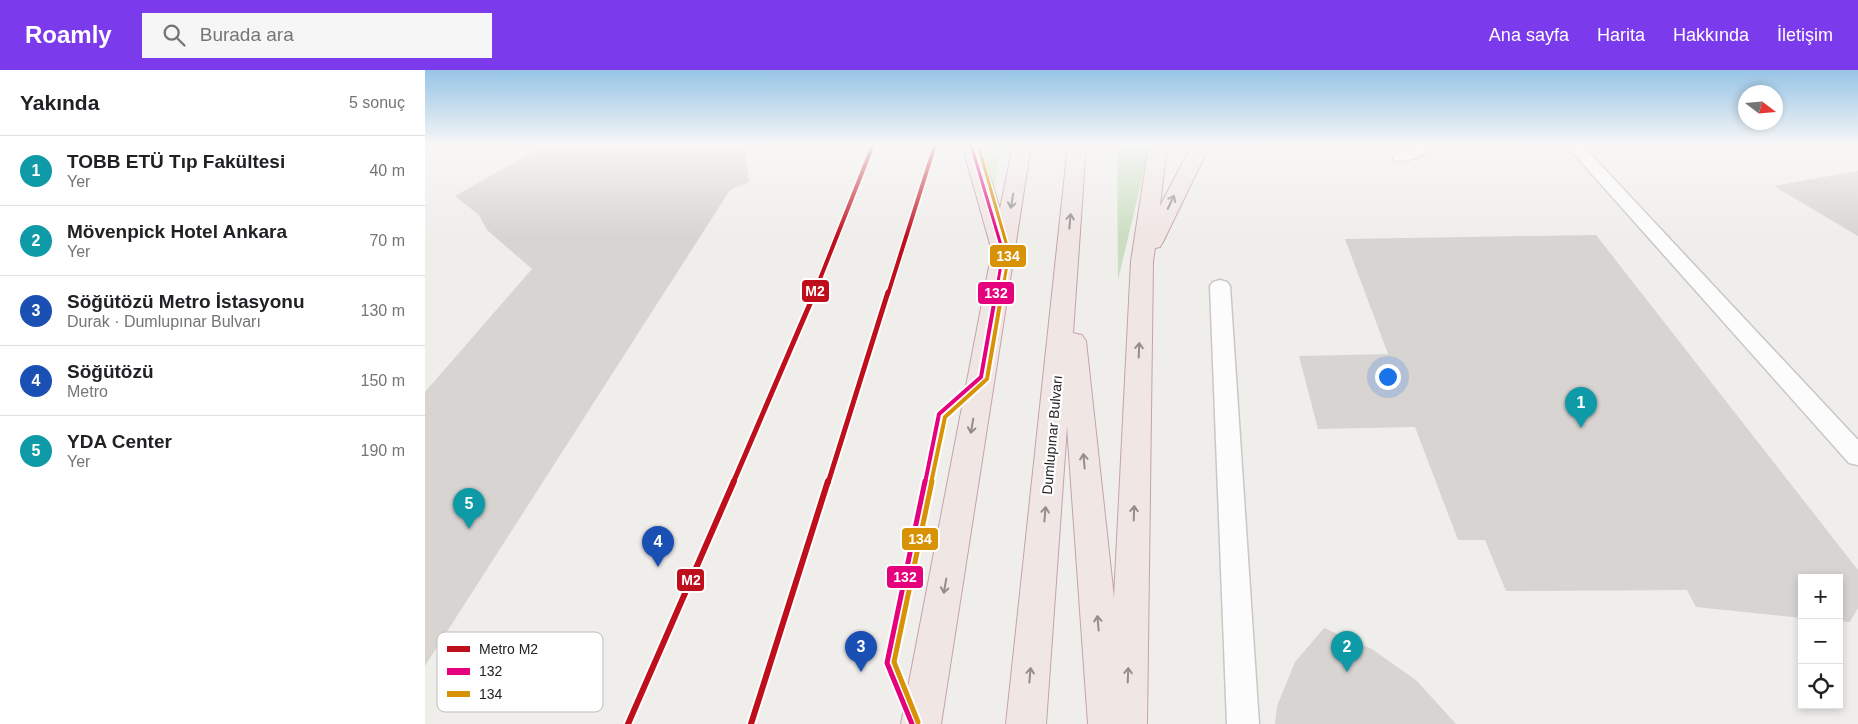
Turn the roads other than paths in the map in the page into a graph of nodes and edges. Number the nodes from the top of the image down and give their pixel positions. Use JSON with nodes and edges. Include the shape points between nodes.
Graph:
{"nodes":[{"id":1,"x":980,"y":176,"type":"edge"},
{"id":2,"x":1016,"y":176,"type":"edge"},
{"id":3,"x":1074,"y":176,"type":"edge"},
{"id":4,"x":1153,"y":176,"type":"edge"},
{"id":5,"x":1185,"y":176,"type":"edge"},
{"id":6,"x":1601,"y":176,"type":"edge"},
{"id":7,"x":1003,"y":252,"type":"junction"},
{"id":8,"x":1142,"y":261,"type":"junction"},
{"id":9,"x":1066,"y":270,"type":"junction"},
{"id":10,"x":1220,"y":286,"type":"dead end"},
{"id":11,"x":1858,"y":456,"type":"edge"},
{"id":12,"x":921,"y":724,"type":"edge"},
{"id":13,"x":1026,"y":724,"type":"edge"},
{"id":14,"x":1108,"y":724,"type":"edge"},
{"id":15,"x":1127,"y":724,"type":"edge"},
{"id":16,"x":1243,"y":724,"type":"edge"}],
"edges":[{"from":1,"to":7,"type":"highway"},
{"from":2,"to":7,"type":"highway","one_way":true},
{"from":9,"to":3,"type":"highway","name":"Dumlupınar Bulvarı","one_way":true},
{"from":4,"to":8,"type":"highway"},
{"from":8,"to":5,"type":"highway","one_way":true},
{"from":6,"to":11,"type":"street"},
{"from":7,"to":12,"type":"highway","one_way":true},
{"from":15,"to":8,"type":"highway","one_way":true},
{"from":13,"to":9,"type":"highway","name":"Dumlupınar Bulvarı","one_way":true},
{"from":14,"to":9,"type":"highway","one_way":true},
{"from":10,"to":16,"type":"street"}]}
